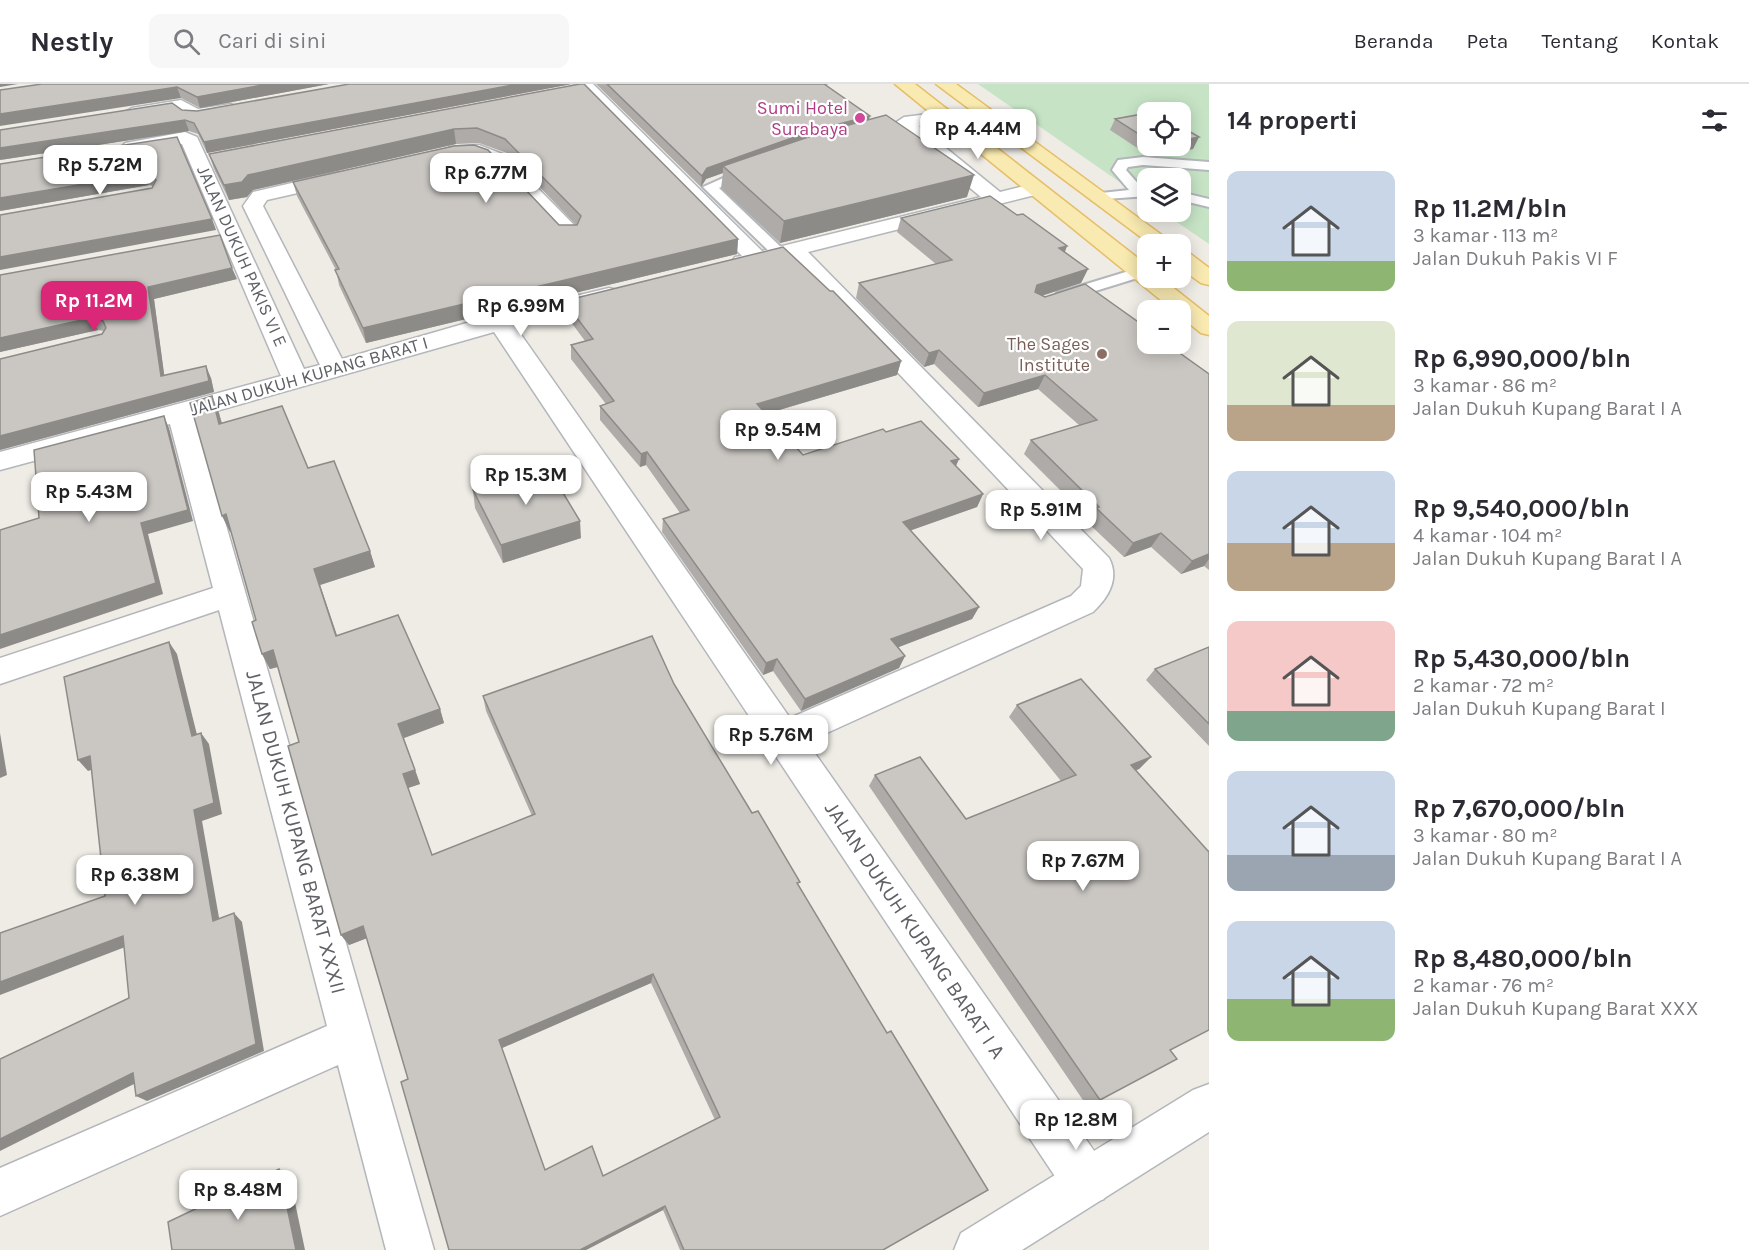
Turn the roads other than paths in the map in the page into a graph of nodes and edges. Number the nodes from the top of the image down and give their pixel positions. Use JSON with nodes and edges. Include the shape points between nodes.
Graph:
{"nodes":[{"id":1,"x":904,"y":84,"type":"edge"},
{"id":2,"x":945,"y":84,"type":"edge"},
{"id":3,"x":581,"y":89,"type":"edge"},
{"id":4,"x":245,"y":107,"type":"edge"},
{"id":5,"x":113,"y":116,"type":"edge"},
{"id":6,"x":945,"y":117,"type":"junction"},
{"id":7,"x":116,"y":149,"type":"edge"},
{"id":8,"x":433,"y":157,"type":"edge"},
{"id":9,"x":224,"y":159,"type":"edge"},
{"id":10,"x":201,"y":163,"type":"junction"},
{"id":11,"x":764,"y":165,"type":"edge"},
{"id":12,"x":1209,"y":166,"type":"edge"},
{"id":13,"x":364,"y":173,"type":"edge"},
{"id":14,"x":1137,"y":187,"type":"edge"},
{"id":15,"x":1036,"y":189,"type":"junction"},
{"id":16,"x":1137,"y":193,"type":"edge"},
{"id":17,"x":1097,"y":197,"type":"junction"},
{"id":18,"x":996,"y":199,"type":"junction"},
{"id":19,"x":1191,"y":199,"type":"edge"},
{"id":20,"x":1209,"y":203,"type":"edge"},
{"id":21,"x":569,"y":233,"type":"edge"},
{"id":22,"x":1149,"y":234,"type":"edge"},
{"id":23,"x":231,"y":236,"type":"junction"},
{"id":24,"x":208,"y":240,"type":"edge"},
{"id":25,"x":777,"y":254,"type":"junction"},
{"id":26,"x":1191,"y":265,"type":"edge"},
{"id":27,"x":724,"y":267,"type":"edge"},
{"id":28,"x":1137,"y":269,"type":"edge"},
{"id":29,"x":1137,"y":278,"type":"edge"},
{"id":30,"x":1209,"y":278,"type":"edge"},
{"id":31,"x":634,"y":288,"type":"edge"},
{"id":32,"x":1161,"y":288,"type":"edge"},
{"id":33,"x":1049,"y":300,"type":"edge"},
{"id":34,"x":499,"y":321,"type":"junction"},
{"id":35,"x":1209,"y":328,"type":"edge"},
{"id":36,"x":334,"y":367,"type":"junction"},
{"id":37,"x":296,"y":378,"type":"junction"},
{"id":38,"x":181,"y":414,"type":"junction"},
{"id":39,"x":0,"y":461,"type":"edge"},
{"id":40,"x":231,"y":594,"type":"junction"},
{"id":41,"x":0,"y":671,"type":"edge"},
{"id":42,"x":783,"y":737,"type":"junction"},
{"id":43,"x":352,"y":1037,"type":"junction"},
{"id":44,"x":1209,"y":1106,"type":"edge"},
{"id":45,"x":1087,"y":1182,"type":"junction"},
{"id":46,"x":0,"y":1192,"type":"edge"},
{"id":47,"x":410,"y":1250,"type":"edge"},
{"id":48,"x":978,"y":1250,"type":"edge"}],
"edges":[{"from":1,"to":6,"type":"main road"},
{"from":2,"to":17,"type":"main road"},
{"from":3,"to":25,"type":"street"},
{"from":4,"to":5,"type":"street"},
{"from":6,"to":15,"type":"main road"},
{"from":6,"to":18,"type":"street","via":[[898,125]]},
{"from":7,"to":10,"type":"street","name":"JALAN DUKUH PAKIS VI E","via":[[185,138]]},
{"from":8,"to":21,"type":"street","via":[[471,151],[488,153]]},
{"from":9,"to":10,"type":"street"},
{"from":10,"to":23,"type":"street","name":"JALAN DUKUH PAKIS VI E"},
{"from":11,"to":25,"type":"lane","via":[[710,187]]},
{"from":12,"to":14,"type":"lane","via":[[1124,163],[1119,170]]},
{"from":13,"to":36,"type":"street","via":[[260,196],[253,206]]},
{"from":15,"to":18,"type":"street"},
{"from":15,"to":28,"type":"main road"},
{"from":16,"to":17,"type":"lane"},
{"from":17,"to":22,"type":"main road"},
{"from":18,"to":25,"type":"street"},
{"from":19,"to":20,"type":"lane"},
{"from":23,"to":24,"type":"street"},
{"from":23,"to":37,"type":"street","name":"JALAN DUKUH PAKIS VI E"},
{"from":25,"to":27,"type":"street"},
{"from":25,"to":42,"type":"street","via":[[1098,566],[1096,591],[1082,604]]},
{"from":26,"to":30,"type":"main road"},
{"from":29,"to":33,"type":"lane"},
{"from":31,"to":34,"type":"street","name":"JALAN DUKUH KUPANG BARAT I"},
{"from":32,"to":35,"type":"main road"},
{"from":34,"to":36,"type":"street","name":"JALAN DUKUH KUPANG BARAT I"},
{"from":34,"to":42,"type":"street","name":"JALAN DUKUH KUPANG BARAT I A"},
{"from":36,"to":37,"type":"street","name":"JALAN DUKUH KUPANG BARAT I"},
{"from":37,"to":38,"type":"street","name":"JALAN DUKUH KUPANG BARAT I"},
{"from":38,"to":39,"type":"street","name":"JALAN DUKUH KUPANG BARAT I"},
{"from":38,"to":40,"type":"street","name":"JALAN DUKUH KUPANG BARAT XXXII"},
{"from":40,"to":41,"type":"street"},
{"from":40,"to":43,"type":"street","name":"JALAN DUKUH KUPANG BARAT XXXII"},
{"from":42,"to":45,"type":"street","name":"JALAN DUKUH KUPANG BARAT I A"},
{"from":43,"to":46,"type":"street"},
{"from":43,"to":47,"type":"street","name":"JALAN DUKUH KUPANG BARAT XXXII"},
{"from":44,"to":45,"type":"street"},
{"from":45,"to":48,"type":"street"}]}
